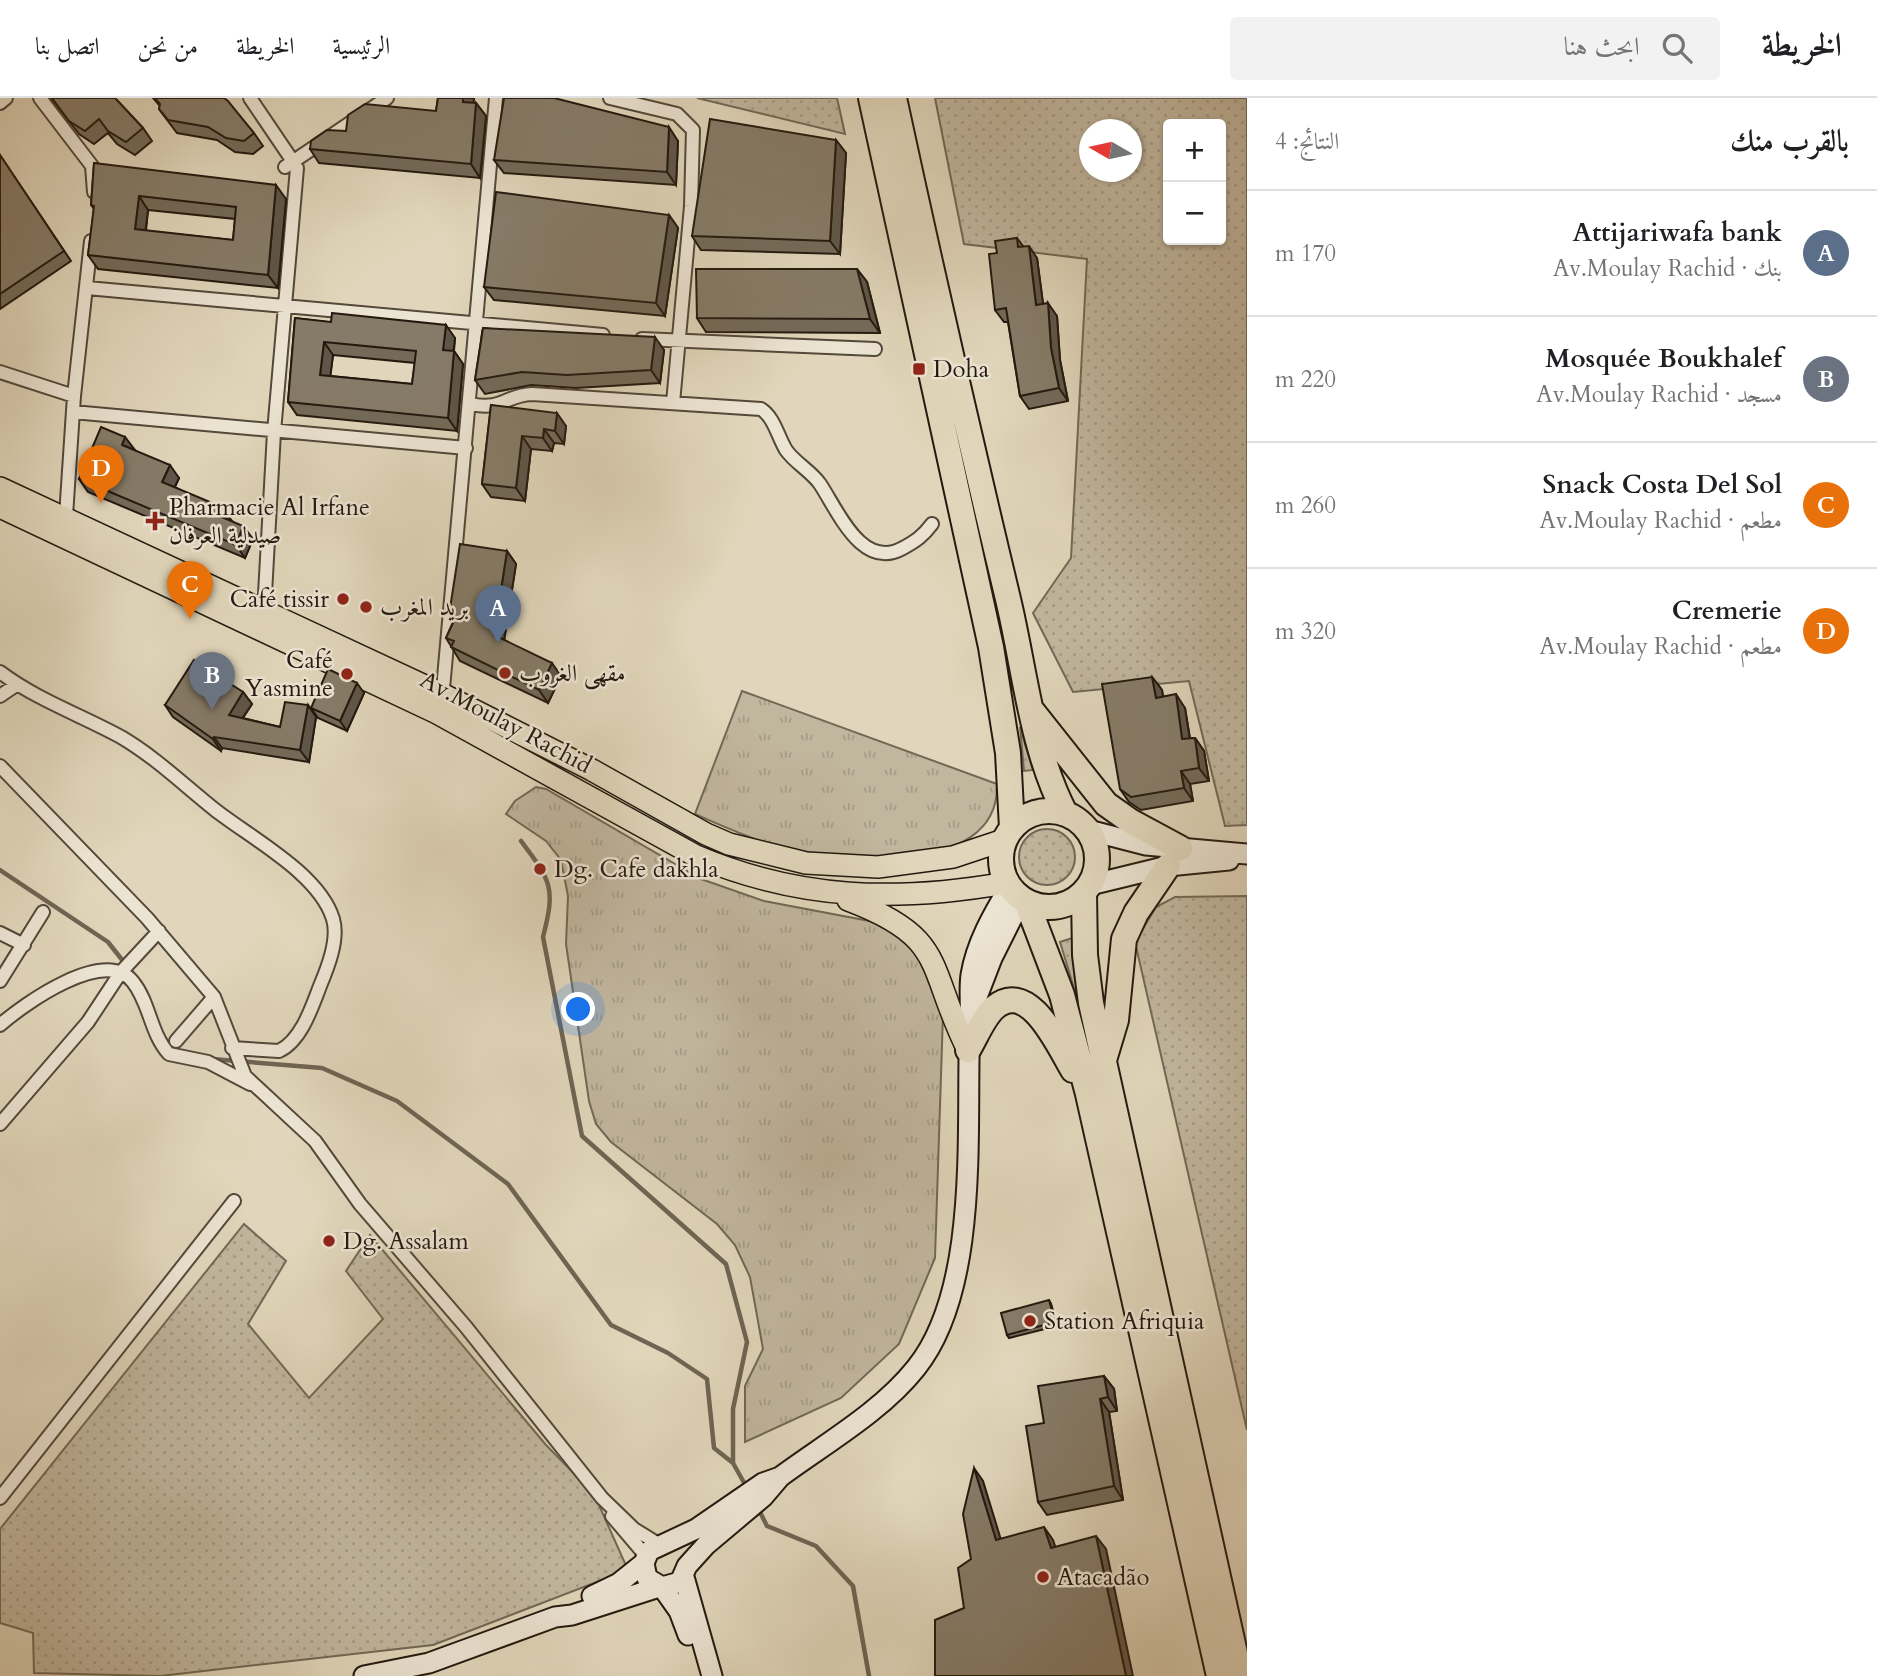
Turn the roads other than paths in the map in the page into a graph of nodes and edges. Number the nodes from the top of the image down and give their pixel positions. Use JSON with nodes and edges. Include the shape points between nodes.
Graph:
{"nodes":[{"id":1,"x":6,"y":98,"type":"edge"},
{"id":2,"x":40,"y":98,"type":"edge"},
{"id":3,"x":250,"y":98,"type":"edge"},
{"id":4,"x":387,"y":98,"type":"edge"},
{"id":5,"x":496,"y":98,"type":"edge"},
{"id":6,"x":610,"y":98,"type":"edge"},
{"id":7,"x":871,"y":98,"type":"edge"},
{"id":8,"x":894,"y":98,"type":"edge"},
{"id":9,"x":0,"y":103,"type":"edge"},
{"id":10,"x":291,"y":165,"type":"junction"},
{"id":11,"x":94,"y":206,"type":"edge"},
{"id":12,"x":92,"y":234,"type":"edge"},
{"id":13,"x":87,"y":288,"type":"junction"},
{"id":14,"x":287,"y":304,"type":"junction"},
{"id":15,"x":477,"y":323,"type":"junction"},
{"id":16,"x":680,"y":342,"type":"junction"},
{"id":17,"x":875,"y":349,"type":"dead end"},
{"id":18,"x":0,"y":372,"type":"edge"},
{"id":19,"x":74,"y":396,"type":"junction"},
{"id":20,"x":673,"y":403,"type":"junction"},
{"id":21,"x":471,"y":404,"type":"junction"},
{"id":22,"x":73,"y":412,"type":"junction"},
{"id":23,"x":274,"y":432,"type":"junction"},
{"id":24,"x":466,"y":448,"type":"junction"},
{"id":25,"x":0,"y":488,"type":"edge"},
{"id":26,"x":0,"y":507,"type":"edge"},
{"id":27,"x":66,"y":516,"type":"junction"},
{"id":28,"x":932,"y":524,"type":"dead end"},
{"id":29,"x":264,"y":612,"type":"junction"},
{"id":30,"x":0,"y":673,"type":"edge"},
{"id":31,"x":16,"y":685,"type":"junction"},
{"id":32,"x":0,"y":696,"type":"edge"},
{"id":33,"x":440,"y":704,"type":"junction"},
{"id":34,"x":1033,"y":712,"type":"junction"},
{"id":35,"x":0,"y":766,"type":"edge"},
{"id":36,"x":1065,"y":813,"type":"junction"},
{"id":37,"x":1088,"y":830,"type":"junction"},
{"id":38,"x":1008,"y":834,"type":"junction"},
{"id":39,"x":1247,"y":854,"type":"edge"},
{"id":40,"x":1174,"y":857,"type":"junction"},
{"id":41,"x":1087,"y":889,"type":"junction"},
{"id":42,"x":830,"y":892,"type":"junction"},
{"id":43,"x":1016,"y":893,"type":"junction"},
{"id":44,"x":43,"y":912,"type":"dead end"},
{"id":45,"x":159,"y":931,"type":"junction"},
{"id":46,"x":0,"y":933,"type":"edge"},
{"id":47,"x":24,"y":946,"type":"junction"},
{"id":48,"x":121,"y":972,"type":"junction"},
{"id":49,"x":0,"y":981,"type":"edge"},
{"id":50,"x":214,"y":998,"type":"junction"},
{"id":51,"x":0,"y":1025,"type":"edge"},
{"id":52,"x":176,"y":1041,"type":"dead end"},
{"id":53,"x":968,"y":1050,"type":"junction"},
{"id":54,"x":233,"y":1051,"type":"junction"},
{"id":55,"x":1104,"y":1060,"type":"junction"},
{"id":56,"x":257,"y":1087,"type":"junction"},
{"id":57,"x":1088,"y":1094,"type":"junction"},
{"id":58,"x":0,"y":1124,"type":"edge"},
{"id":59,"x":234,"y":1201,"type":"dead end"},
{"id":60,"x":0,"y":1498,"type":"edge"},
{"id":61,"x":734,"y":1513,"type":"junction"},
{"id":62,"x":654,"y":1552,"type":"junction"},
{"id":63,"x":685,"y":1572,"type":"junction"},
{"id":64,"x":661,"y":1587,"type":"junction"},
{"id":65,"x":555,"y":1617,"type":"junction"},
{"id":66,"x":710,"y":1668,"type":"edge"},
{"id":67,"x":363,"y":1676,"type":"edge"},
{"id":68,"x":1219,"y":1676,"type":"edge"},
{"id":69,"x":1240,"y":1676,"type":"edge"}],
"edges":[{"from":1,"to":9,"type":"street"},
{"from":2,"to":11,"type":"street","via":[[92,166]]},
{"from":3,"to":10,"type":"street"},
{"from":4,"to":10,"type":"street"},
{"from":5,"to":15,"type":"street"},
{"from":6,"to":16,"type":"street","via":[[677,114],[693,130]]},
{"from":7,"to":38,"type":"highway","via":[[991,647],[1008,753]]},
{"from":8,"to":34,"type":"highway"},
{"from":10,"to":14,"type":"street"},
{"from":12,"to":13,"type":"street"},
{"from":13,"to":14,"type":"street"},
{"from":13,"to":19,"type":"street"},
{"from":14,"to":15,"type":"street"},
{"from":14,"to":23,"type":"street"},
{"from":15,"to":16,"type":"street"},
{"from":15,"to":21,"type":"street"},
{"from":16,"to":17,"type":"street"},
{"from":16,"to":20,"type":"street"},
{"from":18,"to":19,"type":"street"},
{"from":19,"to":22,"type":"street"},
{"from":20,"to":21,"type":"street","via":[[523,394],[493,407]]},
{"from":20,"to":28,"type":"street","via":[[764,410],[786,451],[812,475],[850,531],[874,553],[898,552],[919,540]]},
{"from":21,"to":24,"type":"street"},
{"from":22,"to":23,"type":"street"},
{"from":22,"to":27,"type":"street"},
{"from":23,"to":24,"type":"street"},
{"from":23,"to":29,"type":"street"},
{"from":24,"to":33,"type":"street"},
{"from":25,"to":27,"type":"main road","name":"Av.Moulay Rachid"},
{"from":26,"to":33,"type":"main road","name":"Av.Moulay Rachid"},
{"from":27,"to":29,"type":"main road","name":"Av.Moulay Rachid"},
{"from":29,"to":33,"type":"main road","name":"Av.Moulay Rachid"},
{"from":30,"to":31,"type":"street"},
{"from":31,"to":32,"type":"street"},
{"from":31,"to":54,"type":"street","via":[[144,752],[286,861],[331,913],[334,933],[325,971],[294,1040],[279,1051]]},
{"from":33,"to":38,"type":"main road","name":"Av.Moulay Rachid","via":[[592,769],[706,834],[778,858],[853,867],[903,865],[953,857]]},
{"from":33,"to":42,"type":"main road","name":"Av.Moulay Rachid","via":[[696,856],[763,881]]},
{"from":34,"to":36,"type":"highway","via":[[1045,771]]},
{"from":34,"to":40,"type":"highway","via":[[1106,804]]},
{"from":35,"to":45,"type":"street"},
{"from":36,"to":37,"type":"highway"},
{"from":36,"to":38,"type":"highway","via":[[1036,812]]},
{"from":37,"to":40,"type":"street"},
{"from":37,"to":41,"type":"highway","via":[[1098,857]]},
{"from":38,"to":43,"type":"highway","via":[[1001,862]]},
{"from":39,"to":40,"type":"street"},
{"from":40,"to":41,"type":"street"},
{"from":40,"to":55,"type":"highway","via":[[1124,939],[1116,1020]]},
{"from":41,"to":43,"type":"highway","via":[[1075,901],[1052,908]]},
{"from":41,"to":55,"type":"highway","via":[[1087,977]]},
{"from":42,"to":43,"type":"main road","name":"Av.Moulay Rachid"},
{"from":42,"to":53,"type":"main road","via":[[894,918],[923,944]]},
{"from":43,"to":53,"type":"street","via":[[994,913],[976,956]]},
{"from":43,"to":57,"type":"highway","via":[[1062,995]]},
{"from":44,"to":47,"type":"street"},
{"from":45,"to":48,"type":"street"},
{"from":45,"to":50,"type":"street"},
{"from":46,"to":47,"type":"street"},
{"from":47,"to":49,"type":"street"},
{"from":48,"to":51,"type":"street","via":[[65,981]]},
{"from":48,"to":56,"type":"street","via":[[132,981],[169,1054],[208,1062]]},
{"from":48,"to":58,"type":"street","via":[[88,1022]]},
{"from":50,"to":52,"type":"street"},
{"from":50,"to":54,"type":"street"},
{"from":53,"to":57,"type":"highway","via":[[996,1007],[1021,1002],[1039,1014]]},
{"from":53,"to":61,"type":"street","via":[[957,1279],[929,1350],[898,1388]]},
{"from":54,"to":56,"type":"street","via":[[240,1069]]},
{"from":55,"to":69,"type":"highway"},
{"from":56,"to":62,"type":"street","via":[[321,1149],[360,1203],[602,1497]]},
{"from":57,"to":68,"type":"highway"},
{"from":59,"to":60,"type":"street"},
{"from":61,"to":62,"type":"street"},
{"from":61,"to":63,"type":"street"},
{"from":62,"to":63,"type":"street","via":[[679,1548]]},
{"from":62,"to":64,"type":"street","via":[[647,1578]]},
{"from":62,"to":65,"type":"street","via":[[619,1583]]},
{"from":63,"to":64,"type":"street","via":[[674,1586]]},
{"from":63,"to":66,"type":"street"},
{"from":64,"to":65,"type":"street"},
{"from":64,"to":66,"type":"street","via":[[679,1611],[695,1652]]},
{"from":65,"to":67,"type":"street","via":[[429,1663]]}]}
